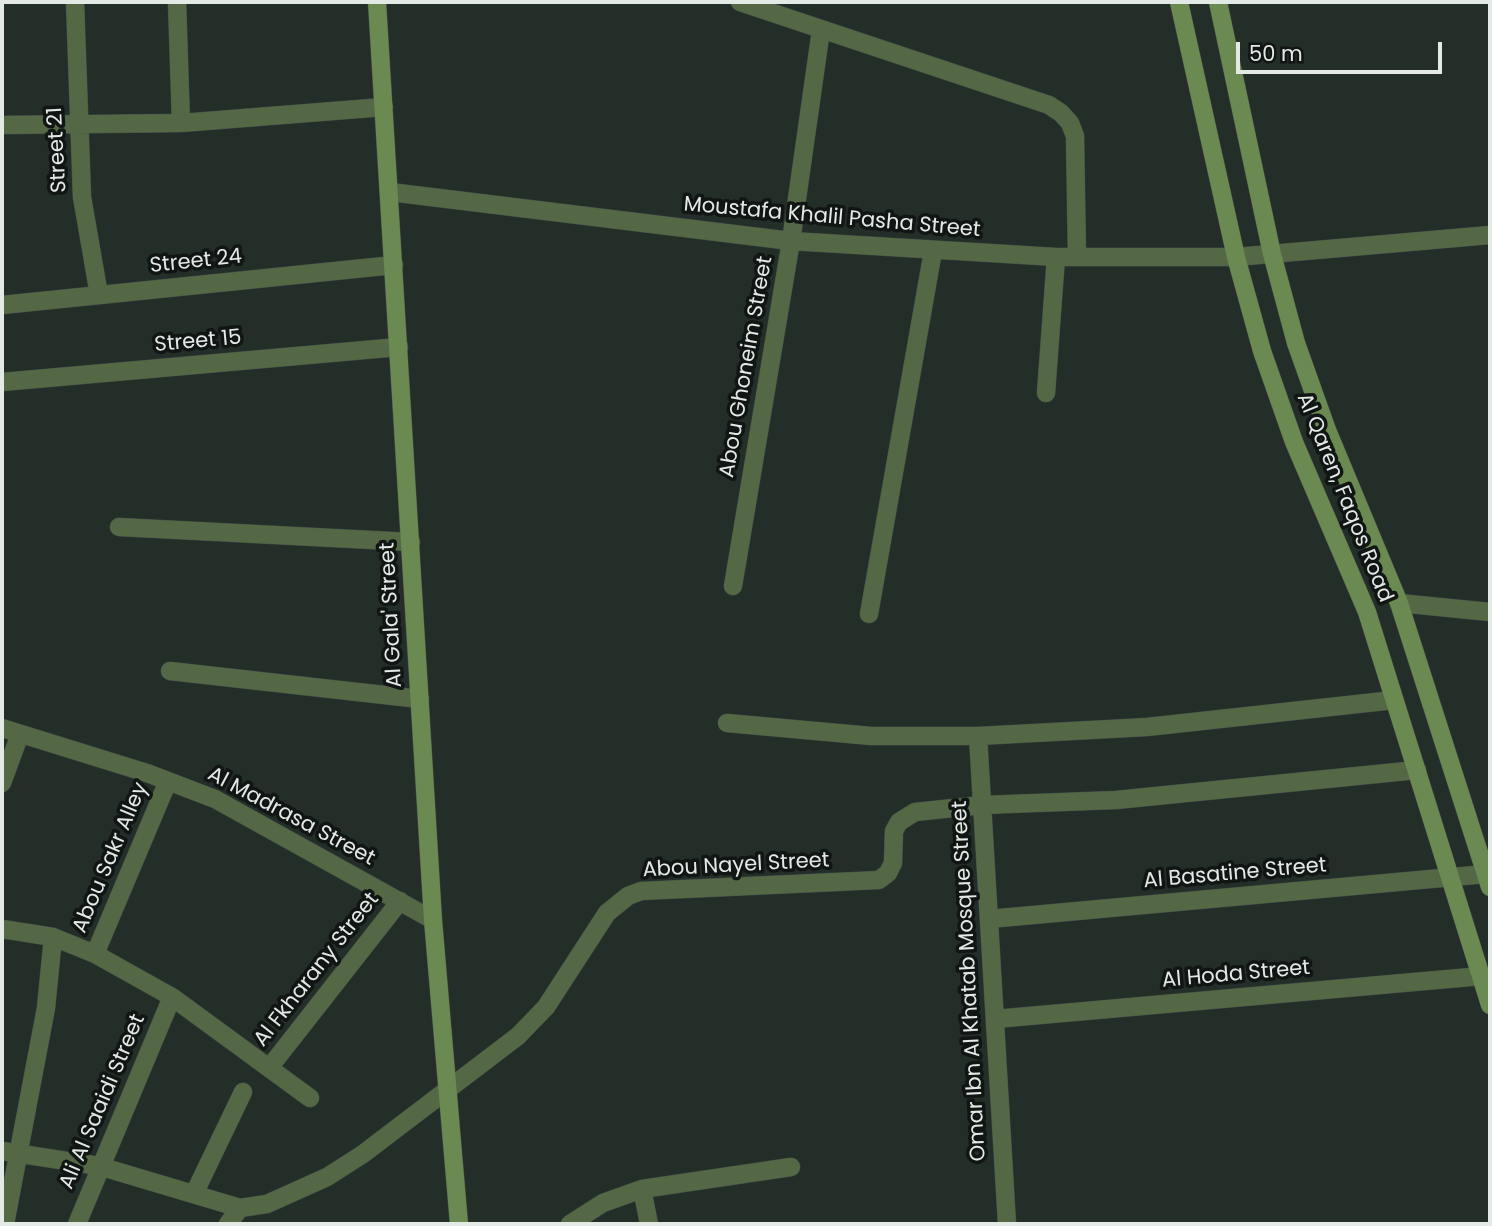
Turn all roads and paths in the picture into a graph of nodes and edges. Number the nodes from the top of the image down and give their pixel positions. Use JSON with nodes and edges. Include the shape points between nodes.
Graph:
{"nodes":[{"id":1,"x":75,"y":2,"type":"edge"},
{"id":2,"x":177,"y":2,"type":"edge"},
{"id":3,"x":377,"y":2,"type":"edge"},
{"id":4,"x":740,"y":2,"type":"edge"},
{"id":5,"x":1179,"y":2,"type":"edge"},
{"id":6,"x":1218,"y":2,"type":"edge"},
{"id":7,"x":821,"y":30,"type":"junction"},
{"id":8,"x":384,"y":107,"type":"junction"},
{"id":9,"x":181,"y":122,"type":"junction"},
{"id":10,"x":2,"y":125,"type":"edge"},
{"id":11,"x":79,"y":125,"type":"junction"},
{"id":12,"x":390,"y":192,"type":"junction"},
{"id":13,"x":1490,"y":235,"type":"edge"},
{"id":14,"x":791,"y":241,"type":"junction"},
{"id":15,"x":933,"y":251,"type":"junction"},
{"id":16,"x":1272,"y":254,"type":"junction"},
{"id":17,"x":1056,"y":257,"type":"junction"},
{"id":18,"x":1077,"y":257,"type":"junction"},
{"id":19,"x":1237,"y":257,"type":"junction"},
{"id":20,"x":394,"y":265,"type":"junction"},
{"id":21,"x":99,"y":295,"type":"junction"},
{"id":22,"x":2,"y":305,"type":"edge"},
{"id":23,"x":399,"y":347,"type":"junction"},
{"id":24,"x":2,"y":382,"type":"edge"},
{"id":25,"x":1046,"y":393,"type":"dead end"},
{"id":26,"x":119,"y":527,"type":"dead end"},
{"id":27,"x":411,"y":542,"type":"junction"},
{"id":28,"x":733,"y":586,"type":"dead end"},
{"id":29,"x":1399,"y":603,"type":"junction"},
{"id":30,"x":1490,"y":612,"type":"edge"},
{"id":31,"x":869,"y":614,"type":"dead end"},
{"id":32,"x":170,"y":671,"type":"dead end"},
{"id":33,"x":420,"y":699,"type":"junction"},
{"id":34,"x":1394,"y":700,"type":"junction"},
{"id":35,"x":727,"y":723,"type":"dead end"},
{"id":36,"x":2,"y":728,"type":"edge"},
{"id":37,"x":20,"y":734,"type":"junction"},
{"id":38,"x":978,"y":736,"type":"junction"},
{"id":39,"x":1416,"y":770,"type":"junction"},
{"id":40,"x":168,"y":781,"type":"junction"},
{"id":41,"x":2,"y":783,"type":"edge"},
{"id":42,"x":982,"y":805,"type":"junction"},
{"id":43,"x":1452,"y":878,"type":"junction"},
{"id":44,"x":1488,"y":881,"type":"edge"},
{"id":45,"x":400,"y":901,"type":"junction"},
{"id":46,"x":989,"y":919,"type":"junction"},
{"id":47,"x":433,"y":920,"type":"junction"},
{"id":48,"x":2,"y":929,"type":"edge"},
{"id":49,"x":53,"y":937,"type":"junction"},
{"id":50,"x":95,"y":954,"type":"junction"},
{"id":51,"x":1482,"y":976,"type":"junction"},
{"id":52,"x":172,"y":997,"type":"junction"},
{"id":53,"x":1490,"y":1005,"type":"edge"},
{"id":54,"x":995,"y":1019,"type":"junction"},
{"id":55,"x":269,"y":1068,"type":"junction"},
{"id":56,"x":447,"y":1089,"type":"junction"},
{"id":57,"x":243,"y":1092,"type":"dead end"},
{"id":58,"x":310,"y":1098,"type":"dead end"},
{"id":59,"x":10,"y":1152,"type":"edge"},
{"id":60,"x":99,"y":1166,"type":"junction"},
{"id":61,"x":791,"y":1167,"type":"dead end"},
{"id":62,"x":642,"y":1189,"type":"junction"},
{"id":63,"x":195,"y":1192,"type":"junction"},
{"id":64,"x":243,"y":1216,"type":"edge"},
{"id":65,"x":5,"y":1224,"type":"edge"},
{"id":66,"x":77,"y":1224,"type":"edge"},
{"id":67,"x":228,"y":1224,"type":"edge"},
{"id":68,"x":458,"y":1224,"type":"edge"},
{"id":69,"x":570,"y":1224,"type":"edge"},
{"id":70,"x":649,"y":1224,"type":"edge"},
{"id":71,"x":1007,"y":1224,"type":"edge"}],
"edges":[{"from":1,"to":11,"type":"street","name":"Street 21"},
{"from":2,"to":9,"type":"street"},
{"from":3,"to":8,"type":"main road","name":"Al Gala' Street"},
{"from":4,"to":7,"type":"street"},
{"from":5,"to":19,"type":"main road","name":"Al Qaren, Faqos Road"},
{"from":6,"to":16,"type":"main road","name":"Al Qaren, Faqos Road"},
{"from":7,"to":14,"type":"street","name":"Abou Ghoneim Street"},
{"from":7,"to":18,"type":"street","via":[[1061,113],[1074,136]]},
{"from":8,"to":9,"type":"street"},
{"from":8,"to":12,"type":"main road","name":"Al Gala' Street"},
{"from":9,"to":11,"type":"street"},
{"from":10,"to":11,"type":"street"},
{"from":11,"to":21,"type":"street","name":"Street 21","via":[[85,219]]},
{"from":12,"to":14,"type":"street","name":"Moustafa Khalil Pasha Street"},
{"from":12,"to":20,"type":"main road","name":"Al Gala' Street"},
{"from":13,"to":16,"type":"street","name":"Moustafa Khalil Pasha Street"},
{"from":14,"to":15,"type":"street","name":"Moustafa Khalil Pasha Street"},
{"from":14,"to":28,"type":"street","name":"Abou Ghoneim Street"},
{"from":15,"to":17,"type":"street","name":"Moustafa Khalil Pasha Street"},
{"from":15,"to":31,"type":"street"},
{"from":16,"to":19,"type":"street","name":"Moustafa Khalil Pasha Street"},
{"from":16,"to":29,"type":"main road","name":"Al Qaren, Faqos Road","via":[[1311,387]]},
{"from":17,"to":18,"type":"street","name":"Moustafa Khalil Pasha Street"},
{"from":17,"to":25,"type":"street"},
{"from":18,"to":19,"type":"street","name":"Moustafa Khalil Pasha Street"},
{"from":19,"to":34,"type":"main road","name":"Al Qaren, Faqos Road","via":[[1277,397],[1367,612]]},
{"from":20,"to":21,"type":"street","name":"Street 24"},
{"from":20,"to":23,"type":"main road","name":"Al Gala' Street"},
{"from":21,"to":22,"type":"street","name":"Street 24"},
{"from":23,"to":24,"type":"street","name":"Street 15"},
{"from":23,"to":27,"type":"main road","name":"Al Gala' Street"},
{"from":26,"to":27,"type":"street"},
{"from":27,"to":33,"type":"main road","name":"Al Gala' Street"},
{"from":29,"to":30,"type":"street"},
{"from":29,"to":44,"type":"main road","name":"Al Qaren, Faqos Road"},
{"from":32,"to":33,"type":"street"},
{"from":33,"to":47,"type":"main road","name":"Al Gala' Street"},
{"from":34,"to":38,"type":"street","via":[[1147,727]]},
{"from":34,"to":39,"type":"main road","name":"Al Qaren, Faqos Road"},
{"from":35,"to":38,"type":"street","via":[[871,736]]},
{"from":36,"to":37,"type":"street","name":"Al Madrasa Street"},
{"from":37,"to":40,"type":"street","name":"Al Madrasa Street"},
{"from":37,"to":41,"type":"street"},
{"from":38,"to":42,"type":"street","name":"Omar Ibn Al Khatab Mosque Street"},
{"from":39,"to":42,"type":"street","name":"Abou Nayel Street","via":[[1116,800]]},
{"from":39,"to":43,"type":"main road","name":"Al Qaren, Faqos Road"},
{"from":40,"to":45,"type":"street","name":"Al Madrasa Street","via":[[243,813]]},
{"from":40,"to":50,"type":"street","name":"Abou Sakr Alley"},
{"from":42,"to":46,"type":"street","name":"Omar Ibn Al Khatab Mosque Street"},
{"from":42,"to":56,"type":"street","name":"Abou Nayel Street","via":[[915,811],[906,816],[894,831],[893,863],[879,880],[641,891],[628,896],[607,913],[533,1022]]},
{"from":43,"to":44,"type":"street","name":"Al Basatine Street"},
{"from":43,"to":46,"type":"street","name":"Al Basatine Street"},
{"from":43,"to":51,"type":"main road","name":"Al Qaren, Faqos Road"},
{"from":45,"to":47,"type":"street","name":"Al Madrasa Street"},
{"from":45,"to":55,"type":"street","name":"Al Fkharany Street"},
{"from":46,"to":54,"type":"street","name":"Omar Ibn Al Khatab Mosque Street"},
{"from":47,"to":56,"type":"main road","name":"Al Gala' Street"},
{"from":48,"to":49,"type":"street"},
{"from":49,"to":50,"type":"street"},
{"from":49,"to":59,"type":"street","via":[[46,1008]]},
{"from":50,"to":52,"type":"street"},
{"from":51,"to":53,"type":"main road","name":"Al Qaren, Faqos Road"},
{"from":51,"to":54,"type":"street","name":"Al Hoda Street"},
{"from":52,"to":55,"type":"street"},
{"from":52,"to":60,"type":"street","name":"Ali Al Saaidi Street"},
{"from":54,"to":71,"type":"street","name":"Omar Ibn Al Khatab Mosque Street"},
{"from":55,"to":58,"type":"street"},
{"from":56,"to":64,"type":"street","name":"Abou Nayel Street","via":[[327,1177]]},
{"from":56,"to":68,"type":"main road","name":"Al Gala' Street"},
{"from":57,"to":63,"type":"street"},
{"from":59,"to":60,"type":"street"},
{"from":59,"to":65,"type":"street"},
{"from":60,"to":63,"type":"street"},
{"from":60,"to":66,"type":"street","name":"Ali Al Saaidi Street"},
{"from":61,"to":62,"type":"street"},
{"from":62,"to":69,"type":"street","via":[[603,1203]]},
{"from":62,"to":70,"type":"street"},
{"from":63,"to":64,"type":"street"},
{"from":64,"to":67,"type":"street"}]}
